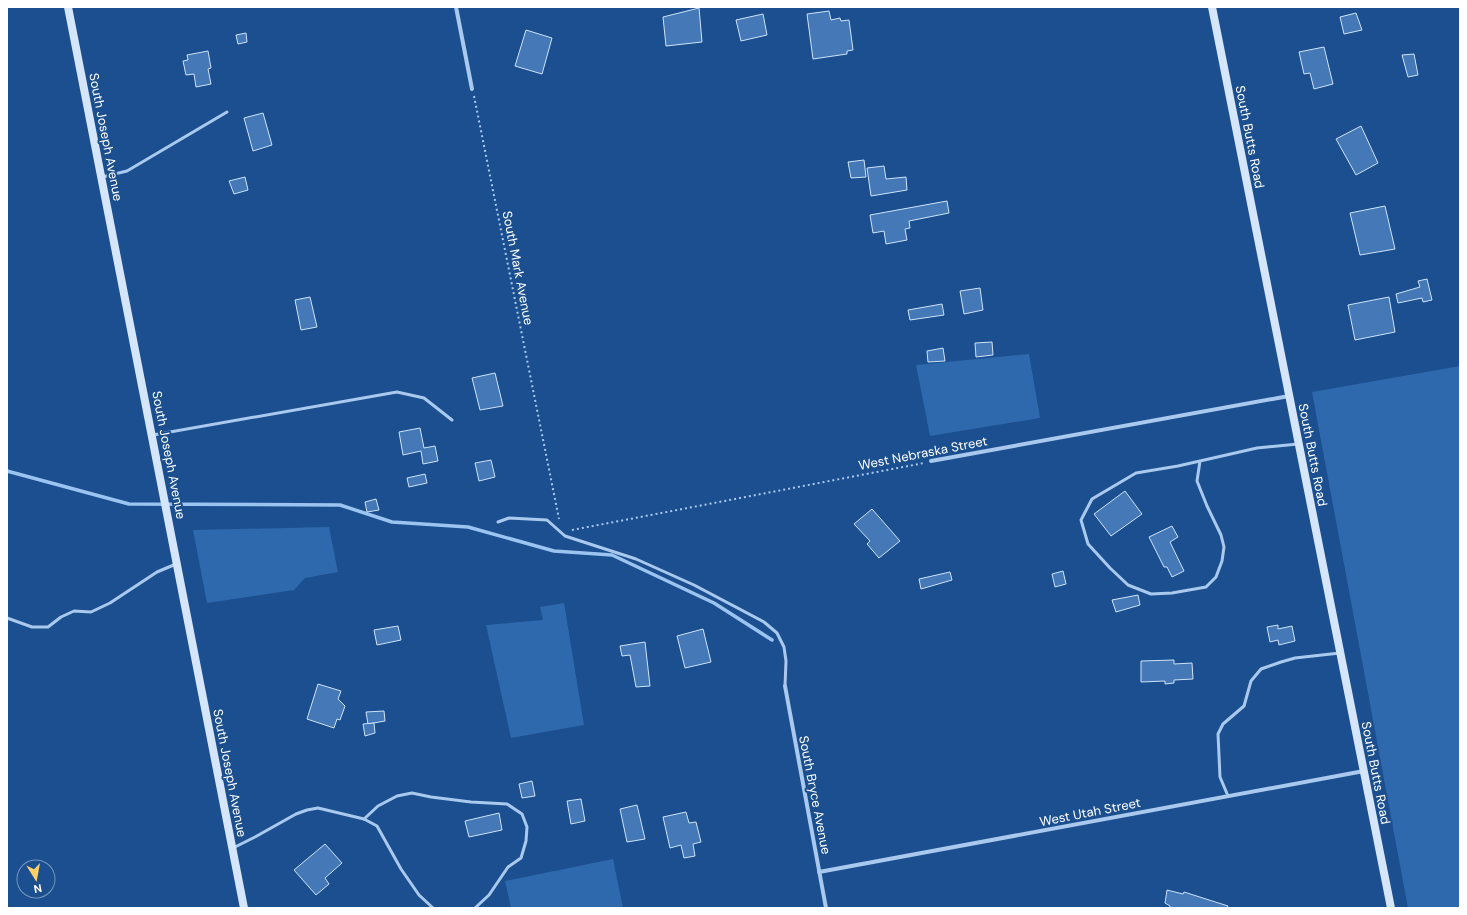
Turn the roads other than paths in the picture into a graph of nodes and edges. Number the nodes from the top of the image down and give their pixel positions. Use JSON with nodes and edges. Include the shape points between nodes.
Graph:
{"nodes":[{"id":1,"x":68,"y":7,"type":"edge"},
{"id":2,"x":456,"y":7,"type":"edge"},
{"id":3,"x":1212,"y":7,"type":"edge"},
{"id":4,"x":472,"y":88,"type":"road end"},
{"id":5,"x":227,"y":112,"type":"dead end"},
{"id":6,"x":102,"y":177,"type":"junction"},
{"id":7,"x":1289,"y":396,"type":"junction"},
{"id":8,"x":452,"y":420,"type":"dead end"},
{"id":9,"x":153,"y":436,"type":"junction"},
{"id":10,"x":1298,"y":444,"type":"junction"},
{"id":11,"x":931,"y":461,"type":"road end"},
{"id":12,"x":1200,"y":461,"type":"junction"},
{"id":13,"x":498,"y":522,"type":"dead end"},
{"id":14,"x":178,"y":563,"type":"junction"},
{"id":15,"x":7,"y":618,"type":"edge"},
{"id":16,"x":1340,"y":653,"type":"junction"},
{"id":17,"x":785,"y":686,"type":"joint"},
{"id":18,"x":1364,"y":770,"type":"junction"},
{"id":19,"x":1228,"y":796,"type":"junction"},
{"id":20,"x":364,"y":819,"type":"junction"},
{"id":21,"x":232,"y":848,"type":"junction"},
{"id":22,"x":819,"y":872,"type":"junction"},
{"id":23,"x":244,"y":908,"type":"edge"},
{"id":24,"x":433,"y":908,"type":"edge"},
{"id":25,"x":475,"y":908,"type":"edge"},
{"id":26,"x":826,"y":908,"type":"edge"},
{"id":27,"x":1391,"y":908,"type":"edge"}],
"edges":[{"from":1,"to":6,"type":"main road","name":"South Joseph Avenue"},
{"from":2,"to":4,"type":"street"},
{"from":3,"to":7,"type":"main road","name":"South Butts Road"},
{"from":5,"to":6,"type":"lane","via":[[127,171]]},
{"from":6,"to":9,"type":"main road","name":"South Joseph Avenue"},
{"from":7,"to":10,"type":"main road","name":"South Butts Road"},
{"from":7,"to":11,"type":"street","name":"West Nebraska Street"},
{"from":8,"to":9,"type":"lane","via":[[424,398],[397,392]]},
{"from":9,"to":14,"type":"main road","name":"South Joseph Avenue"},
{"from":10,"to":12,"type":"lane","via":[[1257,448]]},
{"from":10,"to":16,"type":"main road","name":"South Butts Road"},
{"from":12,"to":12,"type":"lane","via":[[1136,473],[1092,499],[1081,520],[1088,544],[1128,585],[1151,594],[1172,593],[1206,587],[1216,577],[1224,547],[1196,481]]},
{"from":13,"to":17,"type":"lane","via":[[509,518],[547,520],[565,536],[636,559],[694,584],[764,622],[776,633],[784,647]]},
{"from":14,"to":15,"type":"lane","via":[[157,572],[110,603],[91,612],[74,611],[48,627],[32,627]]},
{"from":14,"to":21,"type":"main road","name":"South Joseph Avenue"},
{"from":16,"to":18,"type":"main road","name":"South Butts Road"},
{"from":16,"to":19,"type":"lane","via":[[1281,662],[1261,669],[1251,681],[1244,706],[1223,724],[1218,734],[1220,776]]},
{"from":17,"to":22,"type":"street","name":"South Bryce Avenue"},
{"from":18,"to":19,"type":"street","name":"West Utah Street"},
{"from":18,"to":27,"type":"main road","name":"South Butts Road"},
{"from":19,"to":22,"type":"street","name":"West Utah Street"},
{"from":20,"to":21,"type":"lane","via":[[318,808],[307,810]]},
{"from":20,"to":24,"type":"lane","via":[[377,826],[401,869],[419,895]]},
{"from":20,"to":25,"type":"lane","via":[[378,806],[397,796],[412,793],[431,798],[507,804],[522,814],[527,826],[521,858],[508,867],[489,895]]},
{"from":21,"to":23,"type":"main road","name":"South Joseph Avenue"},
{"from":22,"to":26,"type":"street","name":"South Bryce Avenue"}]}
